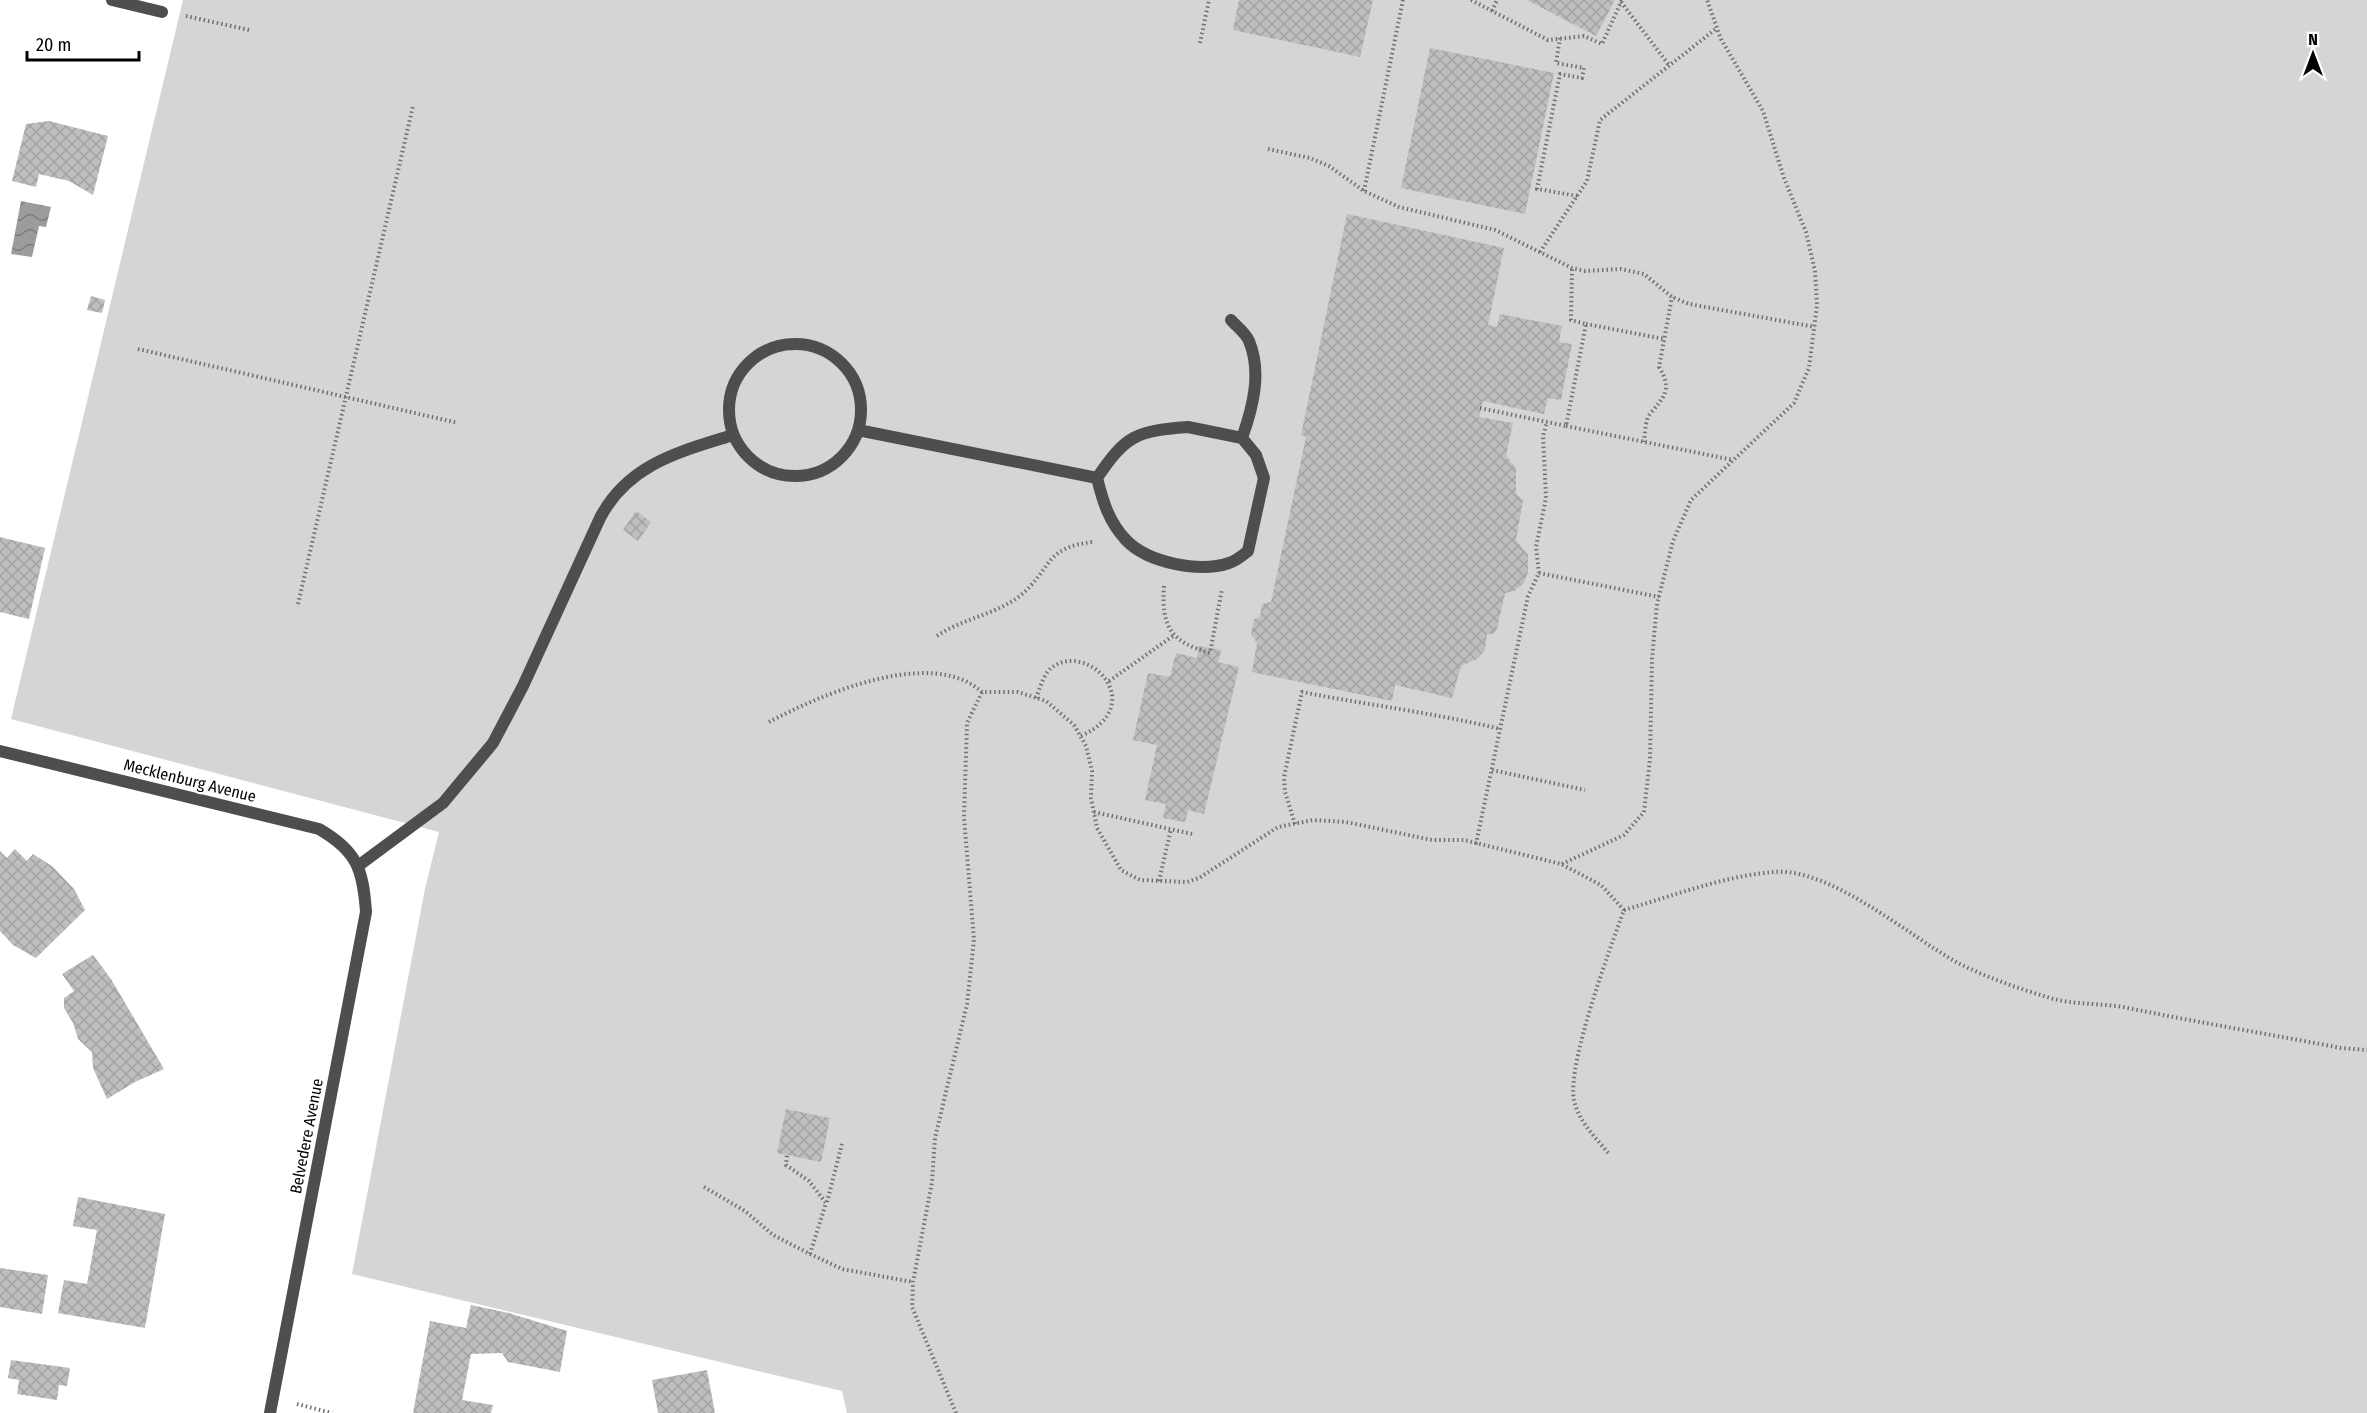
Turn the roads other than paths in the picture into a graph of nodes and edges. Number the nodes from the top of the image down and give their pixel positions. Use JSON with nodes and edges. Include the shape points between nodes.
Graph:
{"nodes":[{"id":1,"x":112,"y":0,"type":"edge"},
{"id":2,"x":162,"y":12,"type":"dead end"},
{"id":3,"x":1231,"y":320,"type":"dead end"},
{"id":4,"x":858,"y":430,"type":"junction"},
{"id":5,"x":733,"y":435,"type":"junction"},
{"id":6,"x":1242,"y":438,"type":"junction"},
{"id":7,"x":1097,"y":478,"type":"junction"},
{"id":8,"x":0,"y":751,"type":"edge"},
{"id":9,"x":358,"y":866,"type":"junction"},
{"id":10,"x":270,"y":1413,"type":"edge"}],
"edges":[{"from":1,"to":2,"type":"street"},
{"from":3,"to":6,"type":"street","via":[[1248,339],[1256,367],[1252,410]]},
{"from":4,"to":5,"type":"street","via":[[847,451],[833,465],[795,476],[757,465]]},
{"from":4,"to":5,"type":"street","via":[[860,395],[841,363],[808,345],[788,344],[760,354],[738,375],[730,394],[728,415]]},
{"from":4,"to":7,"type":"street"},
{"from":5,"to":9,"type":"street","via":[[647,466],[624,483],[600,518],[493,743],[443,803]]},
{"from":6,"to":7,"type":"street","via":[[1188,427],[1150,430],[1118,448]]},
{"from":6,"to":7,"type":"street","via":[[1256,455],[1264,478],[1248,551],[1231,563],[1201,568],[1163,562],[1127,541],[1105,512]]},
{"from":8,"to":9,"type":"street","name":"Mecklenburg Avenue","via":[[319,829],[351,852]]},
{"from":9,"to":10,"type":"street","name":"Belvedere Avenue","via":[[366,912]]}]}
